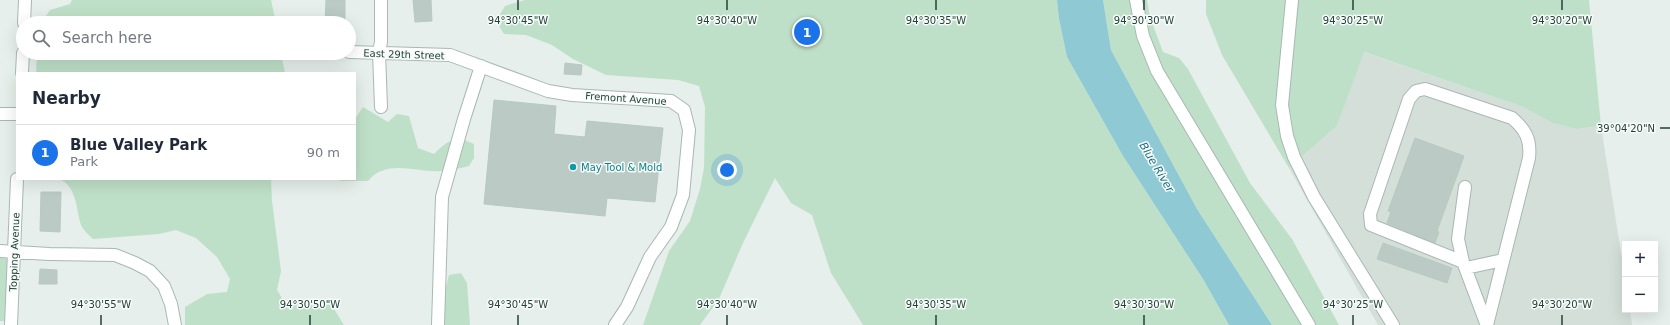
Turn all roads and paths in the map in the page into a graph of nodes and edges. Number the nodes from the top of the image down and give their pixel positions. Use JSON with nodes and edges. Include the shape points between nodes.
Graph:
{"nodes":[{"id":1,"x":25,"y":0,"type":"edge"},
{"id":2,"x":381,"y":0,"type":"edge"},
{"id":3,"x":1136,"y":0,"type":"edge"},
{"id":4,"x":1292,"y":0,"type":"edge"},
{"id":5,"x":24,"y":16,"type":"edge"},
{"id":6,"x":356,"y":52,"type":"edge"},
{"id":7,"x":379,"y":52,"type":"junction"},
{"id":8,"x":23,"y":60,"type":"edge"},
{"id":9,"x":481,"y":66,"type":"junction"},
{"id":10,"x":22,"y":72,"type":"edge"},
{"id":11,"x":381,"y":108,"type":"dead end"},
{"id":12,"x":0,"y":114,"type":"edge"},
{"id":13,"x":16,"y":114,"type":"edge"},
{"id":14,"x":18,"y":180,"type":"edge"},
{"id":15,"x":1465,"y":187,"type":"dead end"},
{"id":16,"x":0,"y":251,"type":"edge"},
{"id":17,"x":14,"y":252,"type":"junction"},
{"id":18,"x":1503,"y":260,"type":"junction"},
{"id":19,"x":1464,"y":265,"type":"junction"},
{"id":20,"x":1486,"y":324,"type":"edge"},
{"id":21,"x":11,"y":325,"type":"edge"},
{"id":22,"x":175,"y":325,"type":"edge"},
{"id":23,"x":438,"y":325,"type":"edge"},
{"id":24,"x":615,"y":325,"type":"edge"},
{"id":25,"x":1310,"y":325,"type":"edge"},
{"id":26,"x":1393,"y":325,"type":"edge"}],
"edges":[{"from":1,"to":5,"type":"street"},
{"from":2,"to":7,"type":"street"},
{"from":3,"to":25,"type":"street","via":[[1143,36],[1158,71]]},
{"from":4,"to":26,"type":"street","via":[[1282,105],[1287,136],[1314,198]]},
{"from":6,"to":7,"type":"street","name":"East 29th Street"},
{"from":7,"to":9,"type":"street","name":"East 29th Street","via":[[450,55]]},
{"from":7,"to":11,"type":"street"},
{"from":8,"to":10,"type":"street"},
{"from":9,"to":23,"type":"street","via":[[442,196]]},
{"from":9,"to":24,"type":"street","name":"Fremont Avenue","via":[[548,92],[671,100],[684,110],[689,130],[683,195],[671,227],[650,257]]},
{"from":12,"to":13,"type":"street"},
{"from":14,"to":17,"type":"street","name":"Topping Avenue"},
{"from":15,"to":19,"type":"street","via":[[1458,239]]},
{"from":16,"to":17,"type":"street"},
{"from":17,"to":21,"type":"street","name":"Topping Avenue"},
{"from":17,"to":22,"type":"street","via":[[115,255],[135,263],[150,271],[164,286]]},
{"from":18,"to":19,"type":"street"},
{"from":18,"to":19,"type":"street","via":[[1529,158],[1531,147],[1528,137],[1522,126],[1512,118],[1425,89],[1416,91],[1409,99],[1394,142],[1370,214],[1371,225]]},
{"from":18,"to":20,"type":"street"},
{"from":19,"to":20,"type":"street"}]}
